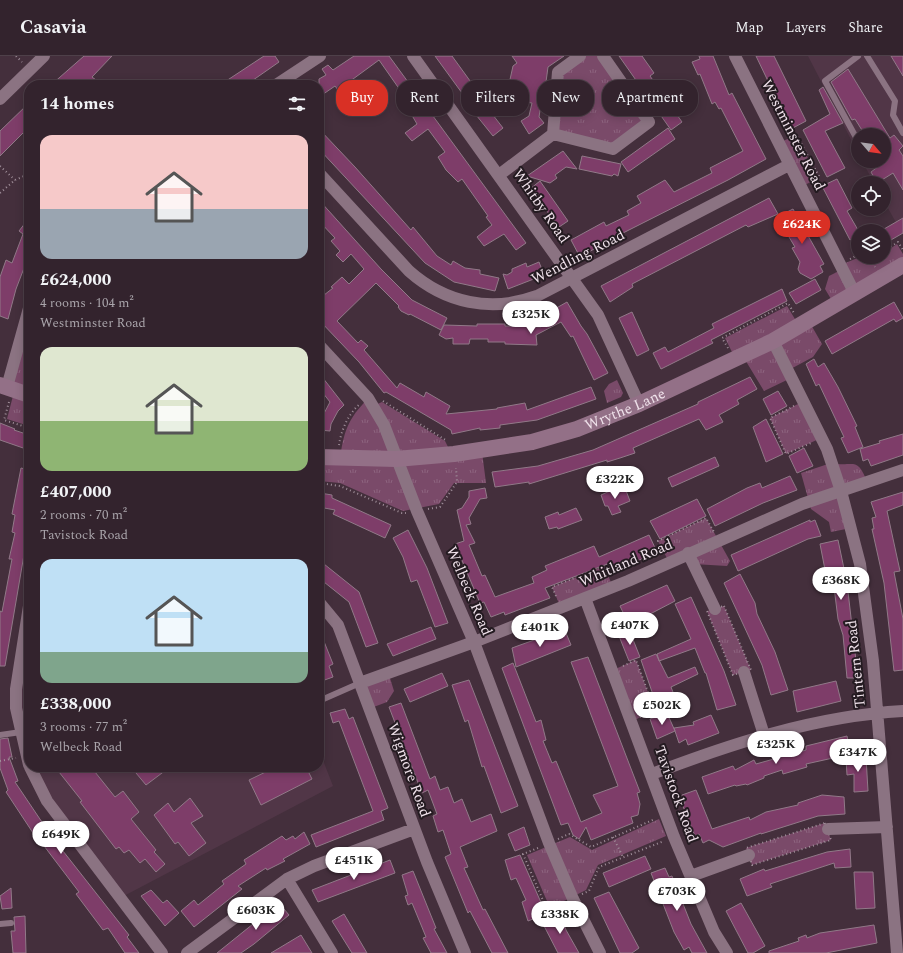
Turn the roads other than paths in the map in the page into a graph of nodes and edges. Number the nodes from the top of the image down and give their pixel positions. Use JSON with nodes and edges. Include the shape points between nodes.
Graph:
{"nodes":[{"id":1,"x":44,"y":56,"type":"edge"},
{"id":2,"x":320,"y":56,"type":"edge"},
{"id":3,"x":413,"y":56,"type":"edge"},
{"id":4,"x":580,"y":56,"type":"edge"},
{"id":5,"x":604,"y":56,"type":"edge"},
{"id":6,"x":735,"y":56,"type":"edge"},
{"id":7,"x":858,"y":56,"type":"edge"},
{"id":8,"x":868,"y":56,"type":"edge"},
{"id":9,"x":284,"y":80,"type":"edge"},
{"id":10,"x":0,"y":99,"type":"edge"},
{"id":11,"x":851,"y":129,"type":"edge"},
{"id":12,"x":903,"y":133,"type":"edge"},
{"id":13,"x":553,"y":134,"type":"junction"},
{"id":14,"x":790,"y":166,"type":"junction"},
{"id":15,"x":499,"y":175,"type":"junction"},
{"id":16,"x":324,"y":178,"type":"edge"},
{"id":17,"x":903,"y":265,"type":"edge"},
{"id":18,"x":573,"y":278,"type":"junction"},
{"id":19,"x":855,"y":294,"type":"junction"},
{"id":20,"x":24,"y":326,"type":"edge"},
{"id":21,"x":773,"y":340,"type":"junction"},
{"id":22,"x":324,"y":350,"type":"edge"},
{"id":23,"x":7,"y":387,"type":"edge"},
{"id":24,"x":24,"y":393,"type":"edge"},
{"id":25,"x":639,"y":404,"type":"junction"},
{"id":26,"x":324,"y":457,"type":"edge"},
{"id":27,"x":396,"y":458,"type":"junction"},
{"id":28,"x":903,"y":470,"type":"edge"},
{"id":29,"x":841,"y":491,"type":"junction"},
{"id":30,"x":688,"y":553,"type":"junction"},
{"id":31,"x":585,"y":598,"type":"junction"},
{"id":32,"x":324,"y":608,"type":"edge"},
{"id":33,"x":715,"y":608,"type":"road end"},
{"id":34,"x":24,"y":638,"type":"edge"},
{"id":35,"x":474,"y":642,"type":"junction"},
{"id":36,"x":744,"y":672,"type":"road end"},
{"id":37,"x":360,"y":683,"type":"junction"},
{"id":38,"x":324,"y":699,"type":"edge"},
{"id":39,"x":903,"y":711,"type":"edge"},
{"id":40,"x":877,"y":712,"type":"junction"},
{"id":41,"x":21,"y":732,"type":"junction"},
{"id":42,"x":0,"y":735,"type":"edge"},
{"id":43,"x":764,"y":735,"type":"junction"},
{"id":44,"x":24,"y":745,"type":"edge"},
{"id":45,"x":32,"y":772,"type":"edge"},
{"id":46,"x":652,"y":774,"type":"junction"},
{"id":47,"x":887,"y":827,"type":"junction"},
{"id":48,"x":414,"y":829,"type":"junction"},
{"id":49,"x":828,"y":830,"type":"road end"},
{"id":50,"x":749,"y":855,"type":"road end"},
{"id":51,"x":691,"y":876,"type":"junction"},
{"id":52,"x":287,"y":878,"type":"junction"},
{"id":53,"x":11,"y":923,"type":"dead end"},
{"id":54,"x":0,"y":924,"type":"edge"},
{"id":55,"x":162,"y":953,"type":"edge"},
{"id":56,"x":187,"y":953,"type":"edge"},
{"id":57,"x":332,"y":953,"type":"edge"},
{"id":58,"x":465,"y":953,"type":"edge"},
{"id":59,"x":600,"y":953,"type":"edge"},
{"id":60,"x":727,"y":953,"type":"edge"},
{"id":61,"x":897,"y":953,"type":"edge"}],
"edges":[{"from":1,"to":10,"type":"street"},
{"from":2,"to":9,"type":"street"},
{"from":3,"to":15,"type":"street","name":"Whitby Road"},
{"from":4,"to":13,"type":"street","via":[[558,72]]},
{"from":5,"to":13,"type":"street","via":[[649,122],[613,149]]},
{"from":6,"to":14,"type":"street","name":"Westminster Road"},
{"from":7,"to":11,"type":"lane","via":[[824,81]]},
{"from":8,"to":12,"type":"lane","via":[[895,101],[893,115]]},
{"from":13,"to":15,"type":"street"},
{"from":14,"to":18,"type":"street","name":"Wendling Road"},
{"from":14,"to":19,"type":"street","name":"Westminster Road"},
{"from":15,"to":18,"type":"street","name":"Whitby Road"},
{"from":16,"to":18,"type":"street","name":"Wendling Road","via":[[409,271],[421,282],[447,296],[474,304],[506,304],[537,296]]},
{"from":17,"to":19,"type":"main road","name":"Wrythe Lane"},
{"from":18,"to":25,"type":"street","name":"Whitby Road","via":[[598,315]]},
{"from":19,"to":21,"type":"main road","name":"Wrythe Lane"},
{"from":20,"to":23,"type":"street"},
{"from":21,"to":25,"type":"main road","name":"Wrythe Lane"},
{"from":21,"to":29,"type":"street","name":"Tintern Road","via":[[822,438]]},
{"from":22,"to":27,"type":"street","name":"Welbeck Road","via":[[370,401],[384,425]]},
{"from":23,"to":24,"type":"main road"},
{"from":25,"to":27,"type":"main road","name":"Wrythe Lane","via":[[577,429],[532,442],[454,454]]},
{"from":26,"to":27,"type":"main road","name":"Wrythe Lane"},
{"from":27,"to":35,"type":"street","name":"Welbeck Road"},
{"from":28,"to":29,"type":"street","name":"Whitland Road"},
{"from":29,"to":30,"type":"street","name":"Whitland Road","via":[[802,504]]},
{"from":29,"to":40,"type":"street","name":"Tintern Road","via":[[860,564]]},
{"from":30,"to":31,"type":"street","name":"Whitland Road","via":[[613,588]]},
{"from":30,"to":33,"type":"street"},
{"from":31,"to":35,"type":"street","name":"Whitland Road"},
{"from":31,"to":46,"type":"street","name":"Tavistock Road"},
{"from":32,"to":37,"type":"street","name":"Wigmore Road","via":[[338,625]]},
{"from":34,"to":41,"type":"street","via":[[16,689],[16,708]]},
{"from":35,"to":37,"type":"street","name":"Whitland Road"},
{"from":35,"to":59,"type":"street","name":"Welbeck Road","via":[[549,843]]},
{"from":36,"to":43,"type":"street"},
{"from":37,"to":38,"type":"lane"},
{"from":37,"to":48,"type":"street","name":"Wigmore Road"},
{"from":39,"to":40,"type":"street"},
{"from":40,"to":43,"type":"street"},
{"from":40,"to":47,"type":"street","name":"Tintern Road"},
{"from":41,"to":42,"type":"lane"},
{"from":41,"to":44,"type":"street"},
{"from":43,"to":46,"type":"street","via":[[709,752]]},
{"from":45,"to":55,"type":"street","via":[[46,801]]},
{"from":46,"to":51,"type":"street","name":"Tavistock Road"},
{"from":47,"to":49,"type":"street"},
{"from":47,"to":61,"type":"street","name":"Tintern Road"},
{"from":48,"to":52,"type":"street"},
{"from":48,"to":58,"type":"street","name":"Wigmore Road"},
{"from":50,"to":51,"type":"street"},
{"from":51,"to":60,"type":"street","name":"Tavistock Road","via":[[714,932]]},
{"from":52,"to":56,"type":"street"},
{"from":52,"to":57,"type":"street"},
{"from":53,"to":54,"type":"lane"}]}
